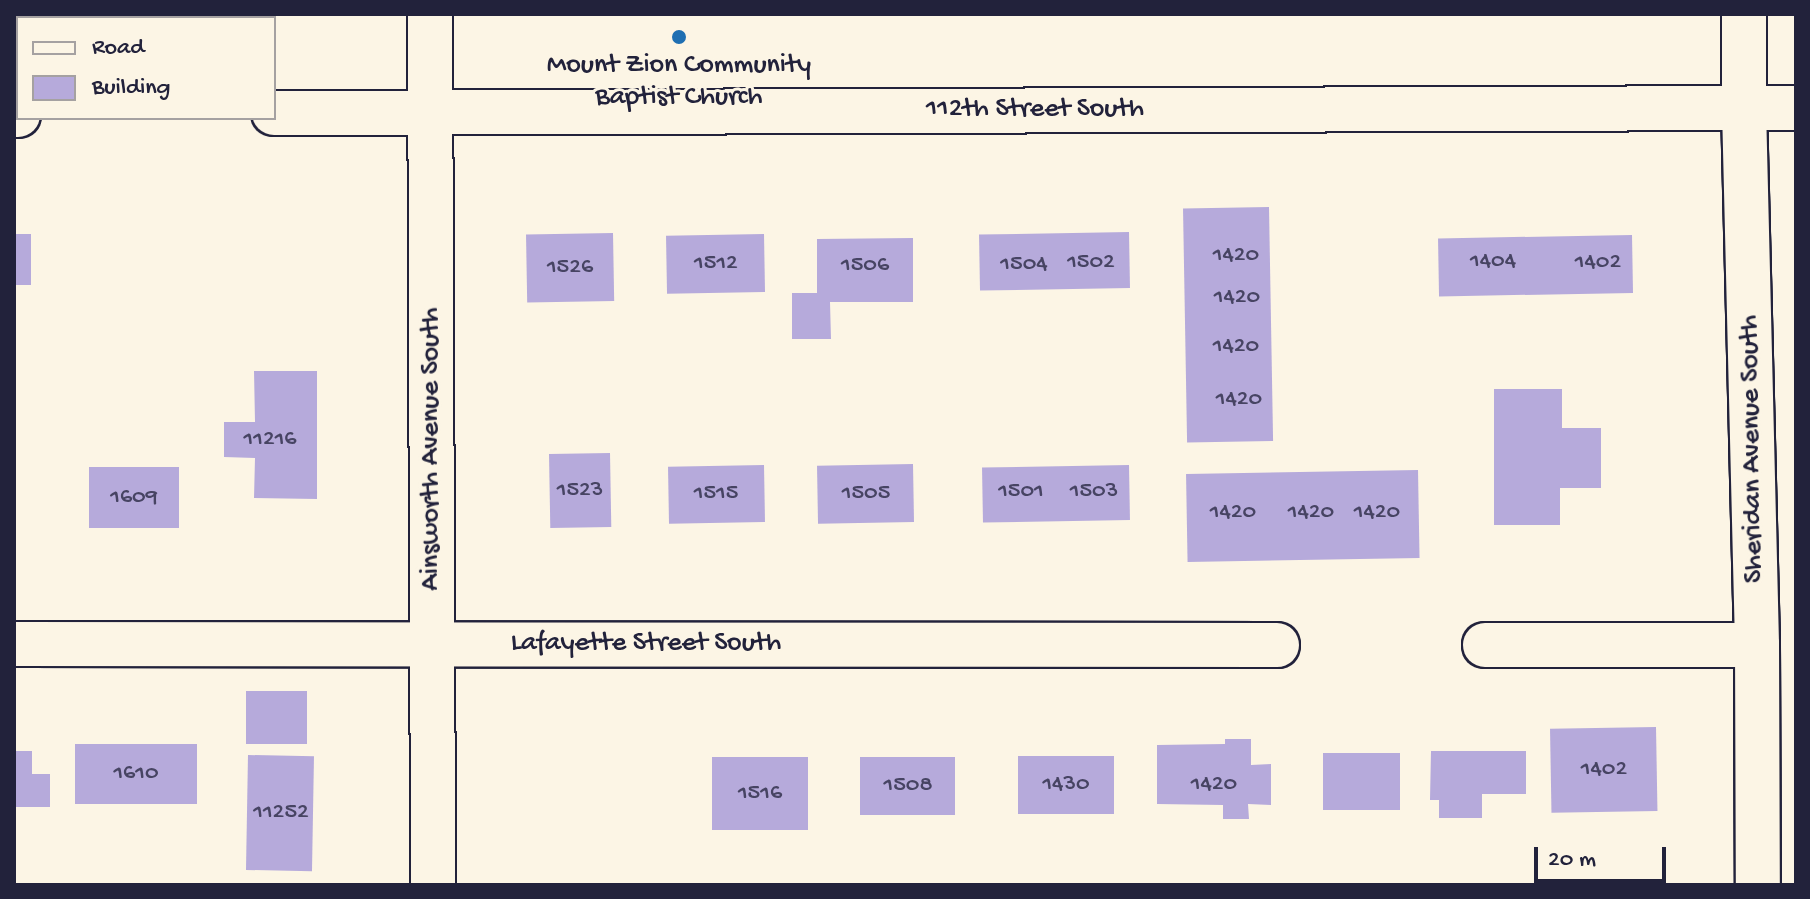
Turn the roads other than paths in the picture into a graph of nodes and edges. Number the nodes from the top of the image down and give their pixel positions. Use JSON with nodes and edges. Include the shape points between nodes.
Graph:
{"nodes":[{"id":1,"x":430,"y":14,"type":"edge"},
{"id":2,"x":1744,"y":14,"type":"edge"},
{"id":3,"x":1744,"y":108,"type":"junction"},
{"id":4,"x":1796,"y":108,"type":"edge"},
{"id":5,"x":431,"y":112,"type":"junction"},
{"id":6,"x":276,"y":113,"type":"edge"},
{"id":7,"x":14,"y":644,"type":"edge"},
{"id":8,"x":432,"y":644,"type":"junction"},
{"id":9,"x":1277,"y":645,"type":"dead end"},
{"id":10,"x":1485,"y":645,"type":"dead end"},
{"id":11,"x":1757,"y":645,"type":"junction"},
{"id":12,"x":433,"y":885,"type":"edge"},
{"id":13,"x":1758,"y":885,"type":"edge"}],
"edges":[{"from":1,"to":5,"type":"street","name":"Ainsworth Avenue South"},
{"from":2,"to":3,"type":"street","name":"Sheridan Avenue South"},
{"from":3,"to":4,"type":"street","name":"112th Street South"},
{"from":3,"to":5,"type":"street","name":"112th Street South"},
{"from":3,"to":11,"type":"street","name":"Sheridan Avenue South"},
{"from":5,"to":6,"type":"street","name":"112th Street South"},
{"from":5,"to":8,"type":"street","name":"Ainsworth Avenue South"},
{"from":7,"to":8,"type":"street","name":"Lafayette Street South"},
{"from":8,"to":9,"type":"street","name":"Lafayette Street South"},
{"from":8,"to":12,"type":"street","name":"Ainsworth Avenue South"},
{"from":10,"to":11,"type":"street"},
{"from":11,"to":13,"type":"street","name":"Sheridan Avenue South"}]}
